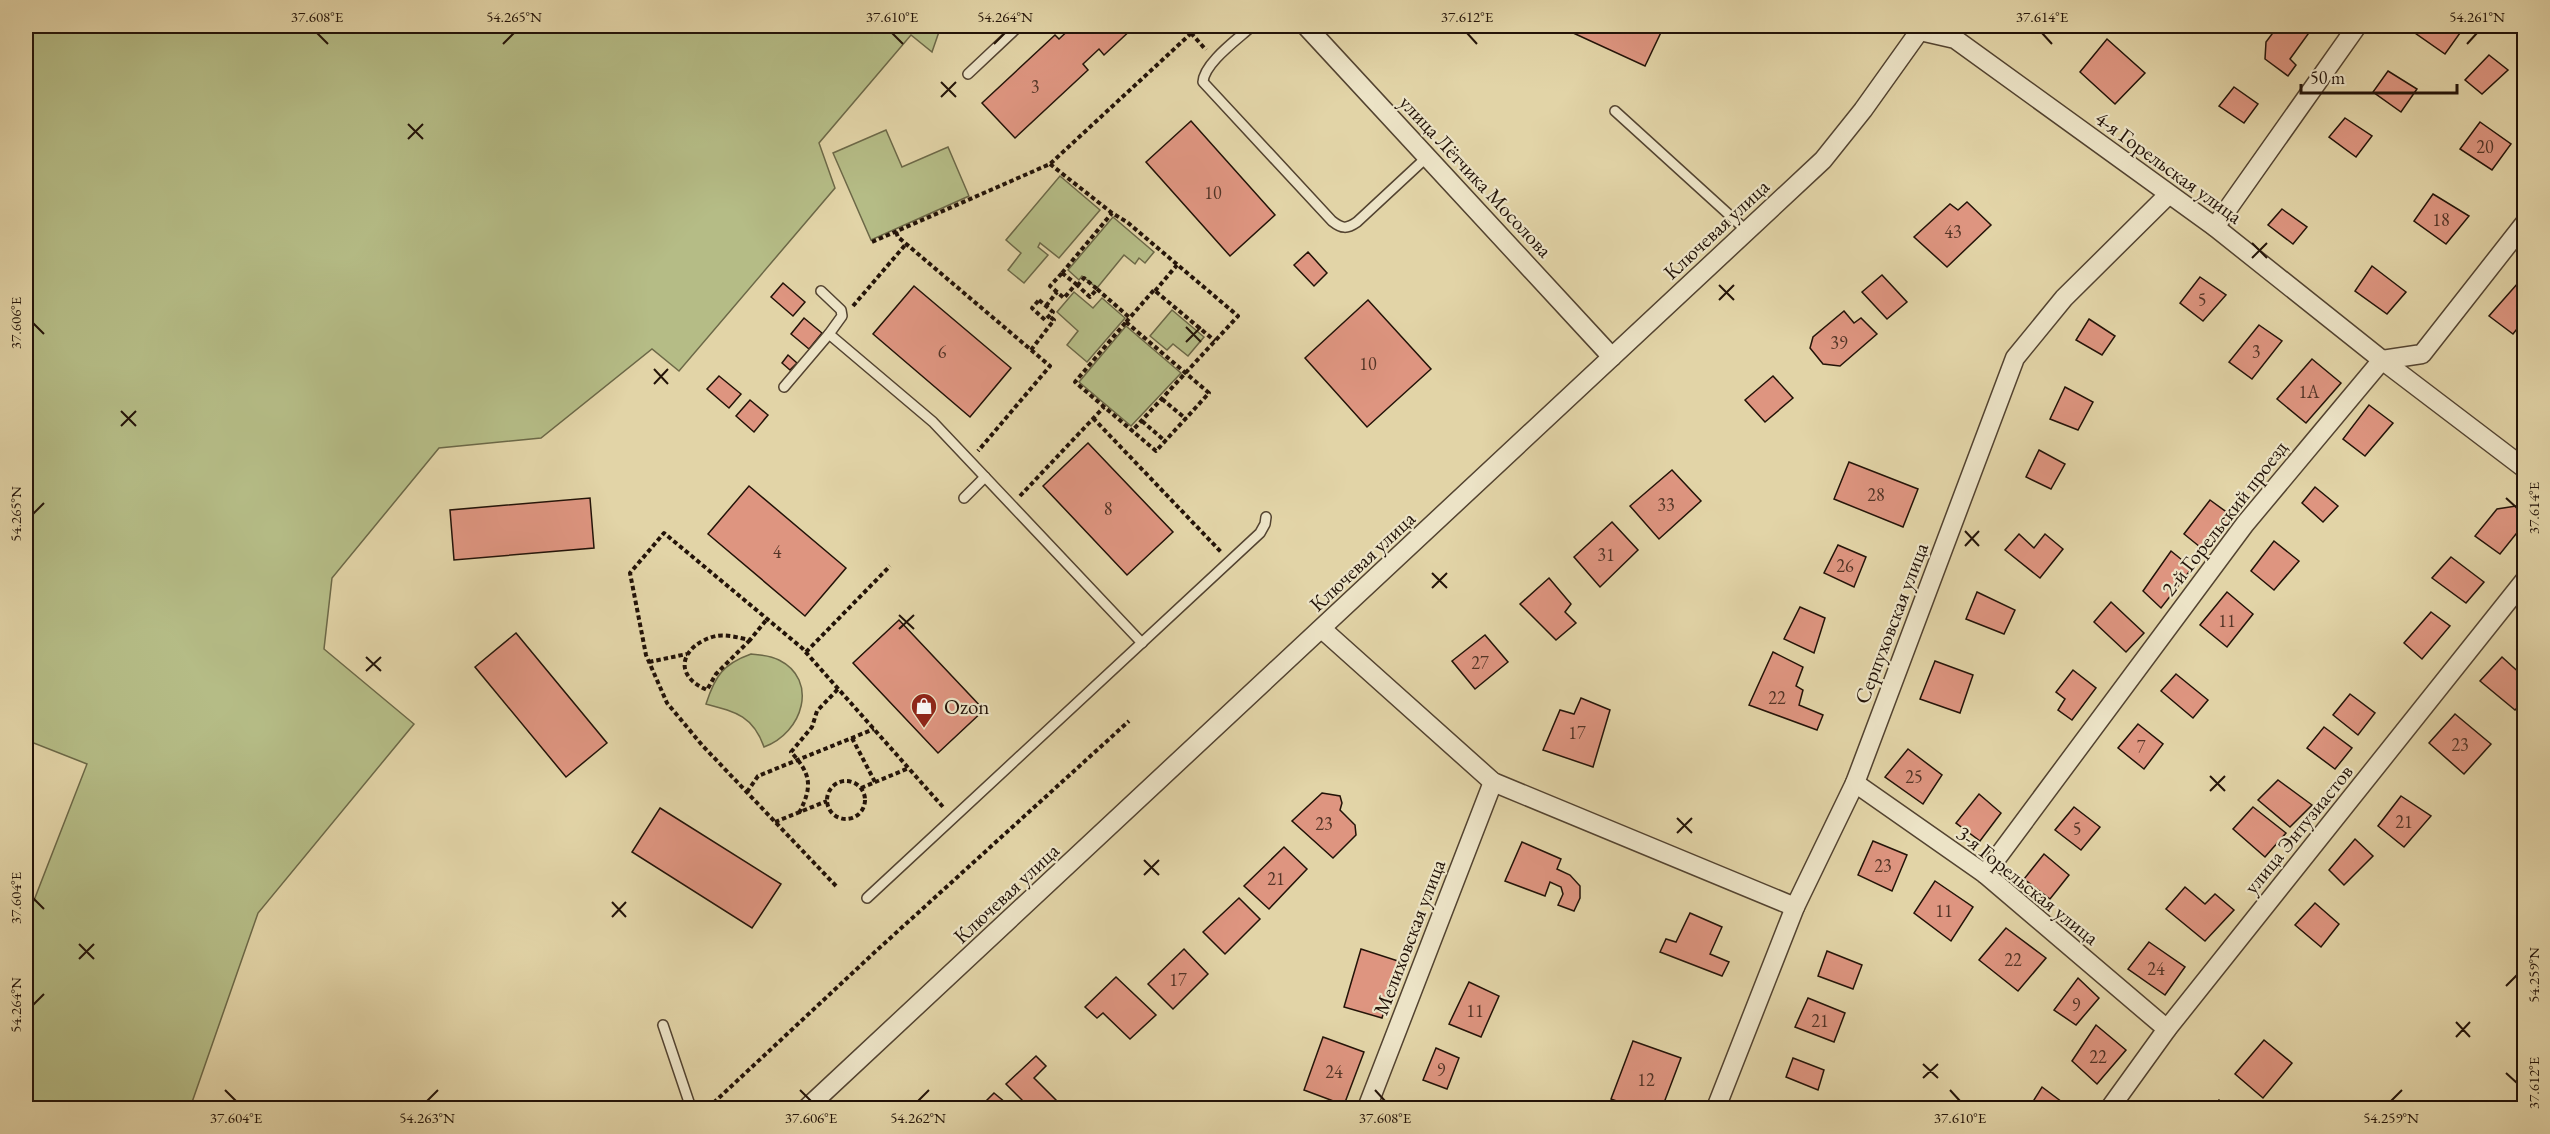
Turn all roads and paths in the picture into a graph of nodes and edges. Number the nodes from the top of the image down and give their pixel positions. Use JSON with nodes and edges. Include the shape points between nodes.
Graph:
{"nodes":[{"id":1,"x":1019,"y":26,"type":"edge"},
{"id":2,"x":1199,"y":26,"type":"edge"},
{"id":3,"x":1252,"y":26,"type":"edge"},
{"id":4,"x":1306,"y":26,"type":"edge"},
{"id":5,"x":2357,"y":26,"type":"edge"},
{"id":6,"x":1921,"y":28,"type":"edge"},
{"id":7,"x":1191,"y":33,"type":"junction"},
{"id":8,"x":1216,"y":60,"type":"junction"},
{"id":9,"x":968,"y":74,"type":"dead end"},
{"id":10,"x":1615,"y":111,"type":"dead end"},
{"id":11,"x":1427,"y":157,"type":"junction"},
{"id":12,"x":1050,"y":164,"type":"junction"},
{"id":13,"x":2168,"y":195,"type":"junction"},
{"id":14,"x":1112,"y":213,"type":"junction"},
{"id":15,"x":2524,"y":224,"type":"edge"},
{"id":16,"x":2215,"y":227,"type":"junction"},
{"id":17,"x":1747,"y":231,"type":"junction"},
{"id":18,"x":896,"y":232,"type":"junction"},
{"id":19,"x":872,"y":242,"type":"dead end"},
{"id":20,"x":906,"y":244,"type":"junction"},
{"id":21,"x":1177,"y":265,"type":"junction"},
{"id":22,"x":1062,"y":273,"type":"junction"},
{"id":23,"x":1076,"y":285,"type":"junction"},
{"id":24,"x":1097,"y":290,"type":"junction"},
{"id":25,"x":821,"y":291,"type":"dead end"},
{"id":26,"x":1155,"y":291,"type":"junction"},
{"id":27,"x":1057,"y":292,"type":"junction"},
{"id":28,"x":1046,"y":306,"type":"junction"},
{"id":29,"x":841,"y":310,"type":"junction"},
{"id":30,"x":1049,"y":316,"type":"junction"},
{"id":31,"x":1130,"y":318,"type":"junction"},
{"id":32,"x":1126,"y":322,"type":"junction"},
{"id":33,"x":829,"y":334,"type":"junction"},
{"id":34,"x":1215,"y":341,"type":"junction"},
{"id":35,"x":1031,"y":350,"type":"junction"},
{"id":36,"x":1612,"y":357,"type":"junction"},
{"id":37,"x":2382,"y":360,"type":"junction"},
{"id":38,"x":1186,"y":373,"type":"junction"},
{"id":39,"x":784,"y":387,"type":"dead end"},
{"id":40,"x":1162,"y":399,"type":"junction"},
{"id":41,"x":1104,"y":407,"type":"junction"},
{"id":42,"x":1093,"y":418,"type":"junction"},
{"id":43,"x":1186,"y":419,"type":"junction"},
{"id":44,"x":1142,"y":421,"type":"junction"},
{"id":45,"x":1132,"y":431,"type":"junction"},
{"id":46,"x":1166,"y":441,"type":"junction"},
{"id":47,"x":969,"y":461,"type":"junction"},
{"id":48,"x":2524,"y":468,"type":"edge"},
{"id":49,"x":985,"y":477,"type":"junction"},
{"id":50,"x":964,"y":498,"type":"dead end"},
{"id":51,"x":1012,"y":506,"type":"junction"},
{"id":52,"x":1266,"y":517,"type":"dead end"},
{"id":53,"x":1229,"y":561,"type":"junction"},
{"id":54,"x":890,"y":566,"type":"dead end"},
{"id":55,"x":2524,"y":581,"type":"edge"},
{"id":56,"x":767,"y":619,"type":"junction"},
{"id":57,"x":1322,"y":629,"type":"junction"},
{"id":58,"x":750,"y":640,"type":"junction"},
{"id":59,"x":1142,"y":643,"type":"junction"},
{"id":60,"x":806,"y":652,"type":"junction"},
{"id":61,"x":688,"y":654,"type":"junction"},
{"id":62,"x":649,"y":662,"type":"junction"},
{"id":63,"x":838,"y":689,"type":"junction"},
{"id":64,"x":1130,"y":721,"type":"dead end"},
{"id":65,"x":874,"y":729,"type":"junction"},
{"id":66,"x":852,"y":738,"type":"junction"},
{"id":67,"x":798,"y":760,"type":"junction"},
{"id":68,"x":909,"y":768,"type":"junction"},
{"id":69,"x":875,"y":782,"type":"junction"},
{"id":70,"x":1493,"y":782,"type":"junction"},
{"id":71,"x":1855,"y":783,"type":"junction"},
{"id":72,"x":861,"y":788,"type":"junction"},
{"id":73,"x":747,"y":792,"type":"junction"},
{"id":74,"x":827,"y":801,"type":"junction"},
{"id":75,"x":799,"y":813,"type":"junction"},
{"id":76,"x":953,"y":818,"type":"junction"},
{"id":77,"x":775,"y":822,"type":"junction"},
{"id":78,"x":1985,"y":874,"type":"junction"},
{"id":79,"x":836,"y":886,"type":"dead end"},
{"id":80,"x":867,"y":898,"type":"dead end"},
{"id":81,"x":1795,"y":907,"type":"junction"},
{"id":82,"x":663,"y":1025,"type":"dead end"},
{"id":83,"x":2168,"y":1029,"type":"junction"},
{"id":84,"x":691,"y":1108,"type":"edge"},
{"id":85,"x":708,"y":1108,"type":"edge"},
{"id":86,"x":807,"y":1108,"type":"edge"},
{"id":87,"x":1368,"y":1108,"type":"edge"},
{"id":88,"x":1716,"y":1108,"type":"edge"},
{"id":89,"x":2110,"y":1108,"type":"edge"}],
"edges":[{"from":1,"to":9,"type":"lane"},
{"from":2,"to":7,"type":"path"},
{"from":3,"to":8,"type":"lane"},
{"from":4,"to":11,"type":"street","name":"улица Лётчика Мосолова"},
{"from":5,"to":16,"type":"street"},
{"from":6,"to":13,"type":"street","name":"4-я Горельская улица","via":[[1955,39]]},
{"from":6,"to":17,"type":"street","name":"Ключевая улица","via":[[1823,160]]},
{"from":7,"to":8,"type":"path"},
{"from":7,"to":12,"type":"path"},
{"from":8,"to":11,"type":"lane","via":[[1203,75],[1203,82],[1340,227],[1348,228],[1357,222]]},
{"from":10,"to":17,"type":"lane"},
{"from":11,"to":36,"type":"street","name":"улица Лётчика Мосолова"},
{"from":12,"to":14,"type":"path"},
{"from":12,"to":18,"type":"path"},
{"from":13,"to":16,"type":"street","name":"4-я Горельская улица"},
{"from":13,"to":71,"type":"street","name":"Серпуховская улица","via":[[2064,298],[2014,358]]},
{"from":14,"to":21,"type":"path"},
{"from":14,"to":22,"type":"path"},
{"from":15,"to":37,"type":"street","via":[[2422,354]]},
{"from":16,"to":37,"type":"street","name":"4-я Горельская улица"},
{"from":17,"to":36,"type":"street","name":"Ключевая улица"},
{"from":18,"to":19,"type":"path"},
{"from":18,"to":20,"type":"path"},
{"from":20,"to":29,"type":"path","via":[[852,308]]},
{"from":20,"to":35,"type":"path"},
{"from":21,"to":26,"type":"path"},
{"from":21,"to":34,"type":"path","via":[[1238,316]]},
{"from":22,"to":23,"type":"path"},
{"from":22,"to":27,"type":"path","via":[[1050,286]]},
{"from":23,"to":24,"type":"path","via":[[1084,278]]},
{"from":23,"to":24,"type":"path","via":[[1090,297]]},
{"from":23,"to":27,"type":"path","via":[[1064,298]]},
{"from":24,"to":31,"type":"path"},
{"from":25,"to":29,"type":"lane"},
{"from":26,"to":31,"type":"path"},
{"from":26,"to":34,"type":"path"},
{"from":27,"to":28,"type":"path"},
{"from":28,"to":30,"type":"path","via":[[1053,312]]},
{"from":28,"to":30,"type":"path","via":[[1039,300],[1032,308],[1046,320]]},
{"from":29,"to":33,"type":"lane","via":[[842,316]]},
{"from":30,"to":35,"type":"path","via":[[1054,320]]},
{"from":31,"to":32,"type":"path"},
{"from":32,"to":38,"type":"path"},
{"from":32,"to":41,"type":"path","via":[[1075,382]]},
{"from":33,"to":39,"type":"lane"},
{"from":33,"to":47,"type":"lane","via":[[933,422]]},
{"from":34,"to":38,"type":"path"},
{"from":35,"to":47,"type":"path","via":[[1050,366]]},
{"from":36,"to":57,"type":"street","name":"Ключевая улица"},
{"from":37,"to":48,"type":"street","name":"4-я Горельская улица"},
{"from":37,"to":78,"type":"street","name":"2-й Горельский проезд","via":[[2245,524]]},
{"from":38,"to":40,"type":"path"},
{"from":38,"to":43,"type":"path","via":[[1209,393]]},
{"from":40,"to":43,"type":"path"},
{"from":40,"to":44,"type":"path"},
{"from":41,"to":42,"type":"path"},
{"from":41,"to":45,"type":"path"},
{"from":42,"to":51,"type":"path"},
{"from":42,"to":53,"type":"path"},
{"from":43,"to":46,"type":"path"},
{"from":44,"to":45,"type":"path"},
{"from":44,"to":46,"type":"path"},
{"from":45,"to":46,"type":"path","via":[[1156,451]]},
{"from":47,"to":49,"type":"lane"},
{"from":49,"to":50,"type":"lane"},
{"from":49,"to":51,"type":"lane"},
{"from":51,"to":59,"type":"lane"},
{"from":52,"to":53,"type":"lane","via":[[1260,533]]},
{"from":53,"to":59,"type":"lane"},
{"from":54,"to":60,"type":"path"},
{"from":55,"to":83,"type":"street","name":"улица Энтузиастов"},
{"from":56,"to":58,"type":"path"},
{"from":56,"to":60,"type":"path"},
{"from":56,"to":62,"type":"path","via":[[664,533],[630,573]]},
{"from":57,"to":70,"type":"street"},
{"from":57,"to":86,"type":"street","name":"Ключевая улица"},
{"from":58,"to":61,"type":"path","via":[[718,635]]},
{"from":58,"to":61,"type":"path","via":[[721,668],[707,690],[686,676],[684,664]]},
{"from":59,"to":76,"type":"lane"},
{"from":60,"to":63,"type":"path"},
{"from":61,"to":62,"type":"path"},
{"from":62,"to":73,"type":"path","via":[[667,703]]},
{"from":63,"to":65,"type":"path"},
{"from":63,"to":67,"type":"path","via":[[817,711],[812,726],[791,752]]},
{"from":64,"to":85,"type":"path"},
{"from":65,"to":66,"type":"path"},
{"from":65,"to":68,"type":"path"},
{"from":66,"to":67,"type":"path"},
{"from":66,"to":69,"type":"path"},
{"from":67,"to":73,"type":"path","via":[[758,776]]},
{"from":67,"to":75,"type":"path","via":[[809,784]]},
{"from":68,"to":69,"type":"path"},
{"from":68,"to":76,"type":"path"},
{"from":69,"to":72,"type":"path"},
{"from":70,"to":81,"type":"street"},
{"from":70,"to":87,"type":"street","name":"Мелиховская улица"},
{"from":71,"to":78,"type":"street","name":"3-я Горельская улица"},
{"from":71,"to":81,"type":"street","name":"Серпуховская улица"},
{"from":72,"to":74,"type":"path","via":[[848,780],[840,781],[832,786]]},
{"from":72,"to":74,"type":"path","via":[[865,807],[853,819],[836,817]]},
{"from":73,"to":77,"type":"path"},
{"from":74,"to":75,"type":"path"},
{"from":75,"to":77,"type":"path"},
{"from":76,"to":80,"type":"lane"},
{"from":77,"to":79,"type":"path"},
{"from":78,"to":83,"type":"street","name":"3-я Горельская улица"},
{"from":81,"to":88,"type":"street","name":"Серпуховская улица"},
{"from":82,"to":84,"type":"lane"},
{"from":83,"to":89,"type":"street","name":"улица Энтузиастов"}]}
